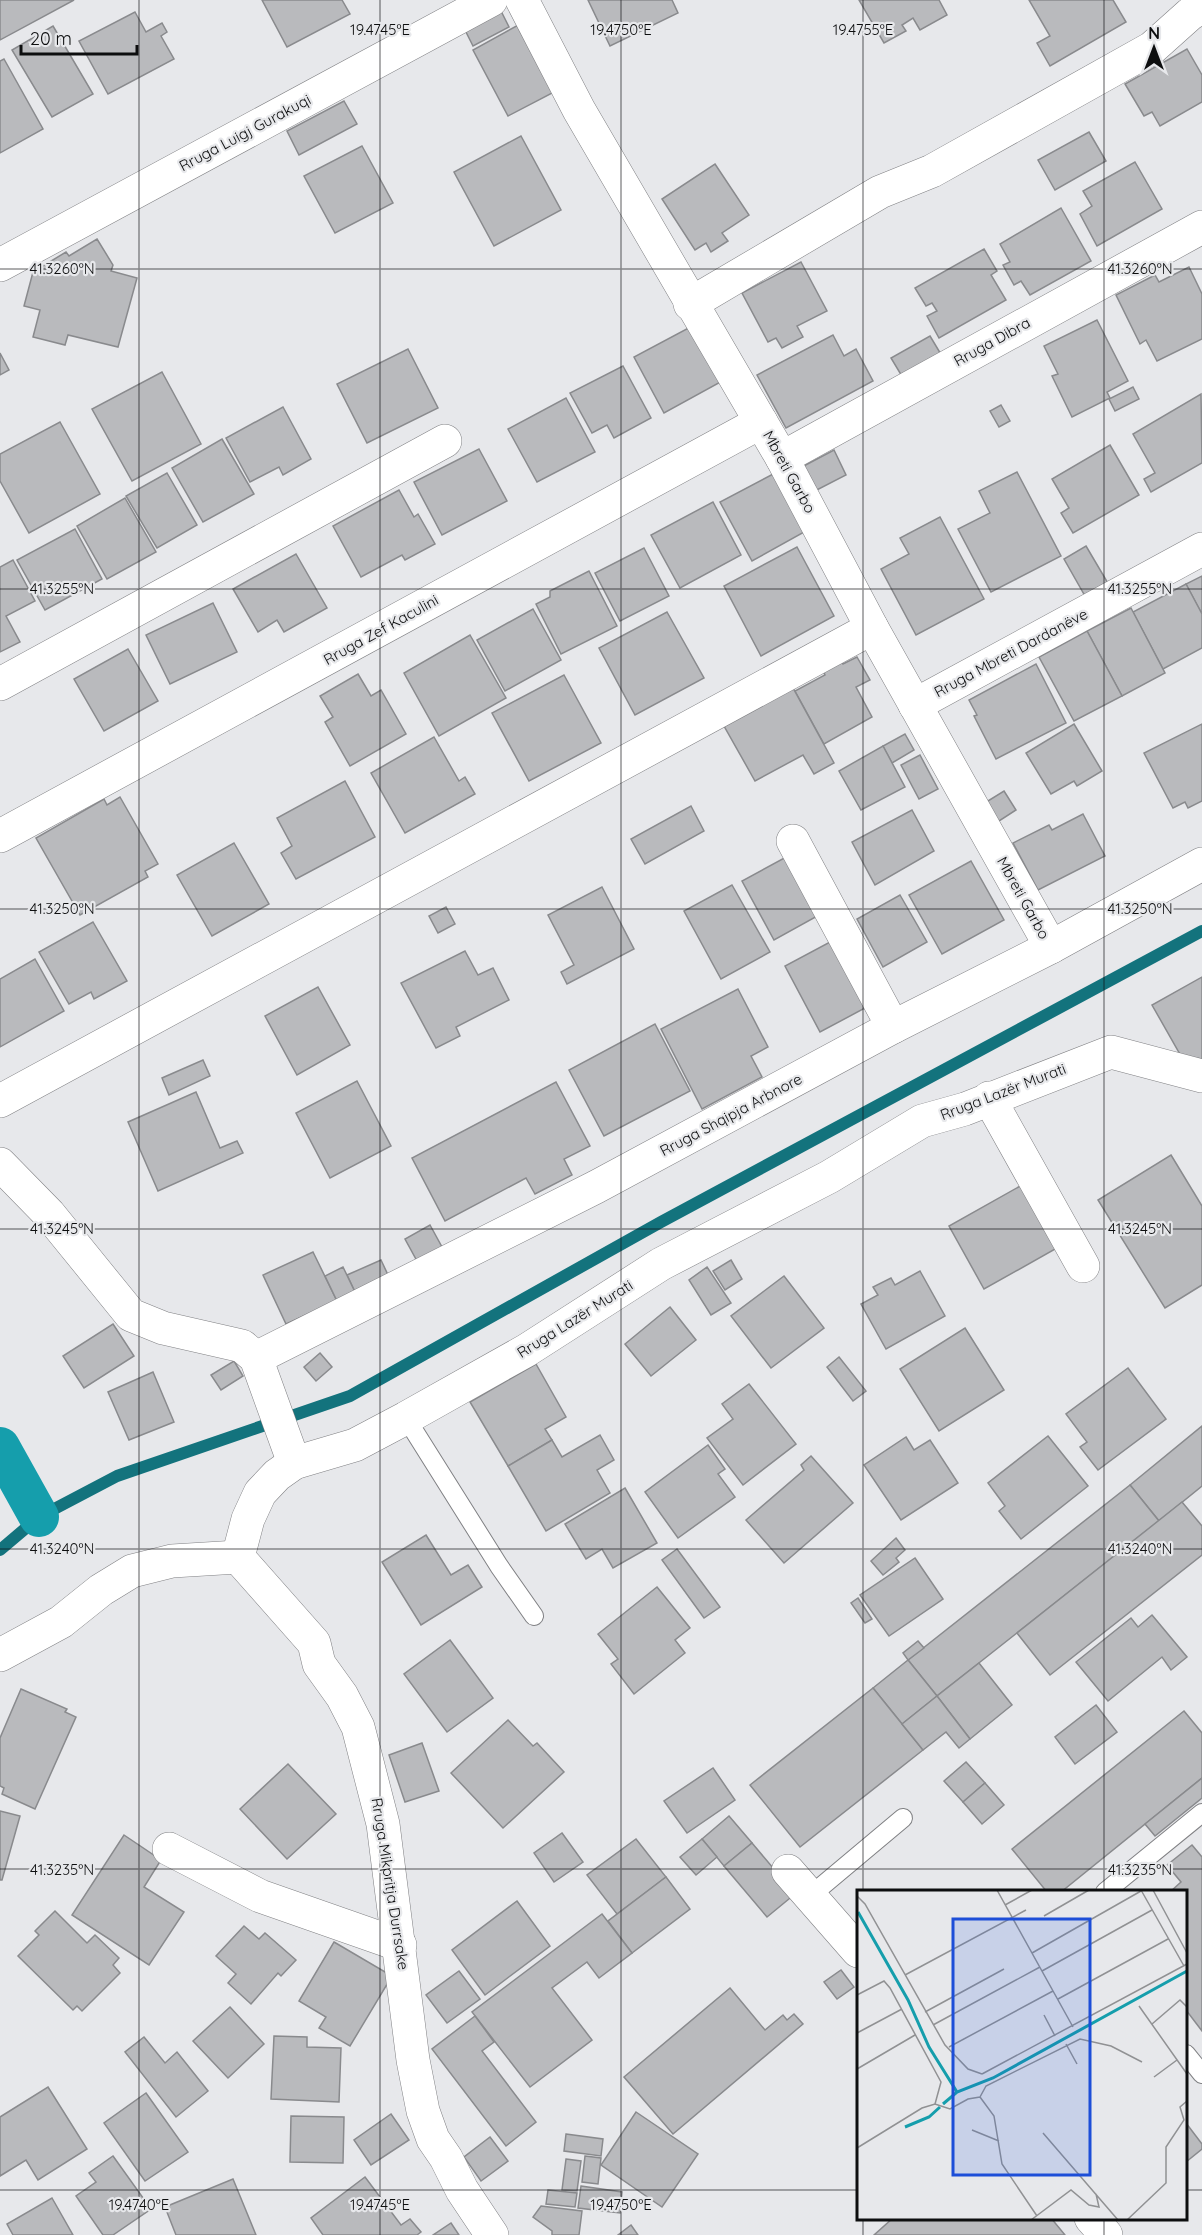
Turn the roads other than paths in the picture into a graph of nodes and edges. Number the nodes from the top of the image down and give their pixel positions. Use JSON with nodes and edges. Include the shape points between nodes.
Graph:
{"nodes":[{"id":1,"x":491,"y":0,"type":"edge"},
{"id":2,"x":522,"y":0,"type":"edge"},
{"id":3,"x":1202,"y":7,"type":"edge"},
{"id":4,"x":1202,"y":227,"type":"edge"},
{"id":5,"x":0,"y":265,"type":"edge"},
{"id":6,"x":690,"y":304,"type":"junction"},
{"id":7,"x":761,"y":422,"type":"junction"},
{"id":8,"x":445,"y":441,"type":"dead end"},
{"id":9,"x":782,"y":458,"type":"junction"},
{"id":10,"x":1202,"y":549,"type":"edge"},
{"id":11,"x":872,"y":628,"type":"junction"},
{"id":12,"x":0,"y":684,"type":"edge"},
{"id":13,"x":915,"y":705,"type":"junction"},
{"id":14,"x":0,"y":836,"type":"edge"},
{"id":15,"x":793,"y":841,"type":"dead end"},
{"id":16,"x":1202,"y":864,"type":"edge"},
{"id":17,"x":1051,"y":947,"type":"junction"},
{"id":18,"x":893,"y":1027,"type":"junction"},
{"id":19,"x":1202,"y":1076,"type":"edge"},
{"id":20,"x":989,"y":1098,"type":"junction"},
{"id":21,"x":0,"y":1101,"type":"edge"},
{"id":22,"x":0,"y":1164,"type":"edge"},
{"id":23,"x":1083,"y":1266,"type":"dead end"},
{"id":24,"x":256,"y":1358,"type":"junction"},
{"id":25,"x":406,"y":1418,"type":"junction"},
{"id":26,"x":288,"y":1450,"type":"junction"},
{"id":27,"x":238,"y":1557,"type":"junction"},
{"id":28,"x":534,"y":1616,"type":"dead end"},
{"id":29,"x":0,"y":1655,"type":"edge"},
{"id":30,"x":1202,"y":1813,"type":"edge"},
{"id":31,"x":903,"y":1818,"type":"dead end"},
{"id":32,"x":169,"y":1849,"type":"dead end"},
{"id":33,"x":788,"y":1871,"type":"dead end"},
{"id":34,"x":1108,"y":1890,"type":"edge"},
{"id":35,"x":810,"y":1896,"type":"junction"},
{"id":36,"x":400,"y":1945,"type":"junction"},
{"id":37,"x":857,"y":1950,"type":"edge"},
{"id":38,"x":1187,"y":2056,"type":"edge"},
{"id":39,"x":1202,"y":2074,"type":"edge"},
{"id":40,"x":1093,"y":2220,"type":"edge"},
{"id":41,"x":492,"y":2235,"type":"edge"},
{"id":42,"x":1106,"y":2235,"type":"edge"}],
"edges":[{"from":1,"to":5,"type":"street","name":"Rruga Luigj Gurakuqi"},
{"from":2,"to":6,"type":"street","name":"Mbreti Garbo","via":[[579,110]]},
{"from":3,"to":6,"type":"street","via":[[1152,48],[932,171],[880,192]]},
{"from":4,"to":9,"type":"street","name":"Rruga Dibra"},
{"from":6,"to":7,"type":"street","name":"Mbreti Garbo"},
{"from":7,"to":9,"type":"street","name":"Mbreti Garbo"},
{"from":7,"to":14,"type":"street","name":"Rruga Zef Kaculini"},
{"from":8,"to":12,"type":"street"},
{"from":9,"to":11,"type":"street","name":"Mbreti Garbo"},
{"from":10,"to":13,"type":"street","name":"Rruga Mbreti Dardanëve"},
{"from":11,"to":13,"type":"street","name":"Mbreti Garbo"},
{"from":11,"to":21,"type":"street"},
{"from":13,"to":17,"type":"street","name":"Mbreti Garbo"},
{"from":15,"to":18,"type":"street"},
{"from":16,"to":17,"type":"street","name":"Rruga Shqipja Arbnore"},
{"from":17,"to":18,"type":"street","name":"Rruga Shqipja Arbnore"},
{"from":18,"to":24,"type":"street","name":"Rruga Shqipja Arbnore","via":[[596,1187]]},
{"from":19,"to":20,"type":"street","name":"Rruga Lazër Murati","via":[[1111,1052]]},
{"from":20,"to":23,"type":"street"},
{"from":20,"to":25,"type":"street","name":"Rruga Lazër Murati","via":[[922,1122],[829,1177],[661,1264],[527,1350]]},
{"from":22,"to":24,"type":"street","via":[[49,1214],[130,1315],[163,1328],[242,1346]]},
{"from":24,"to":26,"type":"street"},
{"from":25,"to":26,"type":"street","name":"Rruga Lazër Murati","via":[[356,1445]]},
{"from":25,"to":28,"type":"lane"},
{"from":26,"to":27,"type":"street","name":"Rruga Lazër Murati","via":[[277,1475],[260,1493]]},
{"from":27,"to":29,"type":"street","via":[[172,1561],[132,1571],[61,1622]]},
{"from":27,"to":36,"type":"street","name":"Rruga Mikpritja Durrsake","via":[[314,1643],[319,1664],[358,1726],[384,1824]]},
{"from":30,"to":34,"type":"lane"},
{"from":31,"to":35,"type":"lane"},
{"from":32,"to":36,"type":"street","via":[[260,1896]]},
{"from":33,"to":35,"type":"street"},
{"from":35,"to":37,"type":"street"},
{"from":36,"to":41,"type":"street","name":"Rruga Mikpritja Durrsake","via":[[423,2111],[433,2139]]},
{"from":38,"to":39,"type":"lane"},
{"from":40,"to":42,"type":"street"}]}
